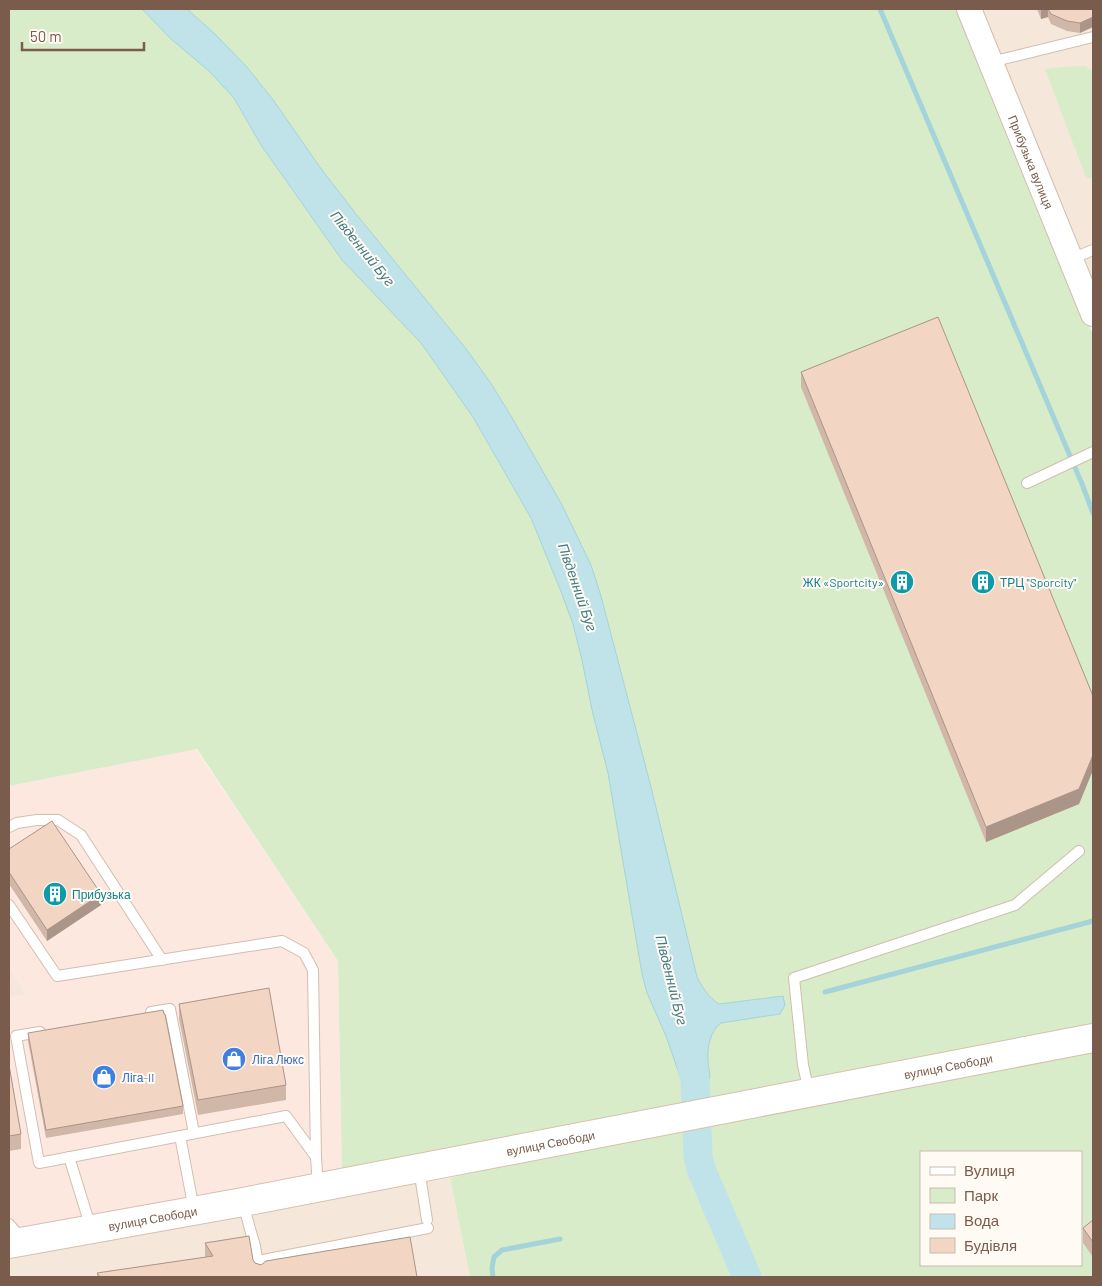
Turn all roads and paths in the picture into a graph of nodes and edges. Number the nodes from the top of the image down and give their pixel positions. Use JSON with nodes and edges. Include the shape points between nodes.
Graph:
{"nodes":[{"id":1,"x":969,"y":9,"type":"edge"},
{"id":2,"x":1093,"y":37,"type":"edge"},
{"id":3,"x":991,"y":62,"type":"junction"},
{"id":4,"x":1093,"y":250,"type":"edge"},
{"id":5,"x":1071,"y":260,"type":"junction"},
{"id":6,"x":1093,"y":314,"type":"edge"},
{"id":7,"x":1093,"y":453,"type":"edge"},
{"id":8,"x":1027,"y":483,"type":"dead end"},
{"id":9,"x":9,"y":827,"type":"edge"},
{"id":10,"x":1079,"y":851,"type":"dead end"},
{"id":11,"x":9,"y":905,"type":"edge"},
{"id":12,"x":162,"y":960,"type":"junction"},
{"id":13,"x":141,"y":1014,"type":"edge"},
{"id":14,"x":55,"y":1029,"type":"edge"},
{"id":15,"x":1093,"y":1038,"type":"edge"},
{"id":16,"x":809,"y":1093,"type":"junction"},
{"id":17,"x":194,"y":1133,"type":"junction"},
{"id":18,"x":180,"y":1136,"type":"junction"},
{"id":19,"x":69,"y":1157,"type":"junction"},
{"id":20,"x":316,"y":1157,"type":"junction"},
{"id":21,"x":418,"y":1168,"type":"junction"},
{"id":22,"x":318,"y":1188,"type":"junction"},
{"id":23,"x":243,"y":1202,"type":"junction"},
{"id":24,"x":194,"y":1211,"type":"junction"},
{"id":25,"x":92,"y":1229,"type":"junction"},
{"id":26,"x":14,"y":1237,"type":"edge"},
{"id":27,"x":258,"y":1261,"type":"junction"},
{"id":28,"x":260,"y":1277,"type":"edge"}],
"edges":[{"from":1,"to":3,"type":"street","name":"Прибузька вулиця"},
{"from":2,"to":3,"type":"lane"},
{"from":3,"to":5,"type":"street","name":"Прибузька вулиця"},
{"from":4,"to":5,"type":"lane"},
{"from":5,"to":6,"type":"street","name":"Прибузька вулиця"},
{"from":7,"to":8,"type":"lane"},
{"from":9,"to":12,"type":"lane","via":[[37,820],[58,820],[81,835]]},
{"from":10,"to":16,"type":"lane","via":[[1015,905],[794,978]]},
{"from":11,"to":12,"type":"lane","via":[[56,976]]},
{"from":12,"to":20,"type":"lane","via":[[282,940],[304,953],[313,970]]},
{"from":13,"to":17,"type":"lane","via":[[170,1009]]},
{"from":14,"to":19,"type":"lane","via":[[16,1036],[39,1163]]},
{"from":15,"to":16,"type":"main road","name":"вулиця Свободи"},
{"from":16,"to":21,"type":"main road","name":"вулиця Свободи"},
{"from":17,"to":18,"type":"lane"},
{"from":17,"to":20,"type":"lane","via":[[286,1116]]},
{"from":18,"to":19,"type":"lane"},
{"from":18,"to":24,"type":"lane"},
{"from":19,"to":25,"type":"lane"},
{"from":20,"to":22,"type":"lane"},
{"from":21,"to":22,"type":"main road","name":"вулиця Свободи"},
{"from":21,"to":27,"type":"lane","via":[[428,1224]]},
{"from":22,"to":23,"type":"main road","name":"вулиця Свободи"},
{"from":23,"to":24,"type":"main road","name":"вулиця Свободи"},
{"from":23,"to":27,"type":"lane"},
{"from":24,"to":25,"type":"main road","name":"вулиця Свободи"},
{"from":25,"to":26,"type":"main road","name":"вулиця Свободи"},
{"from":27,"to":28,"type":"lane"}]}
